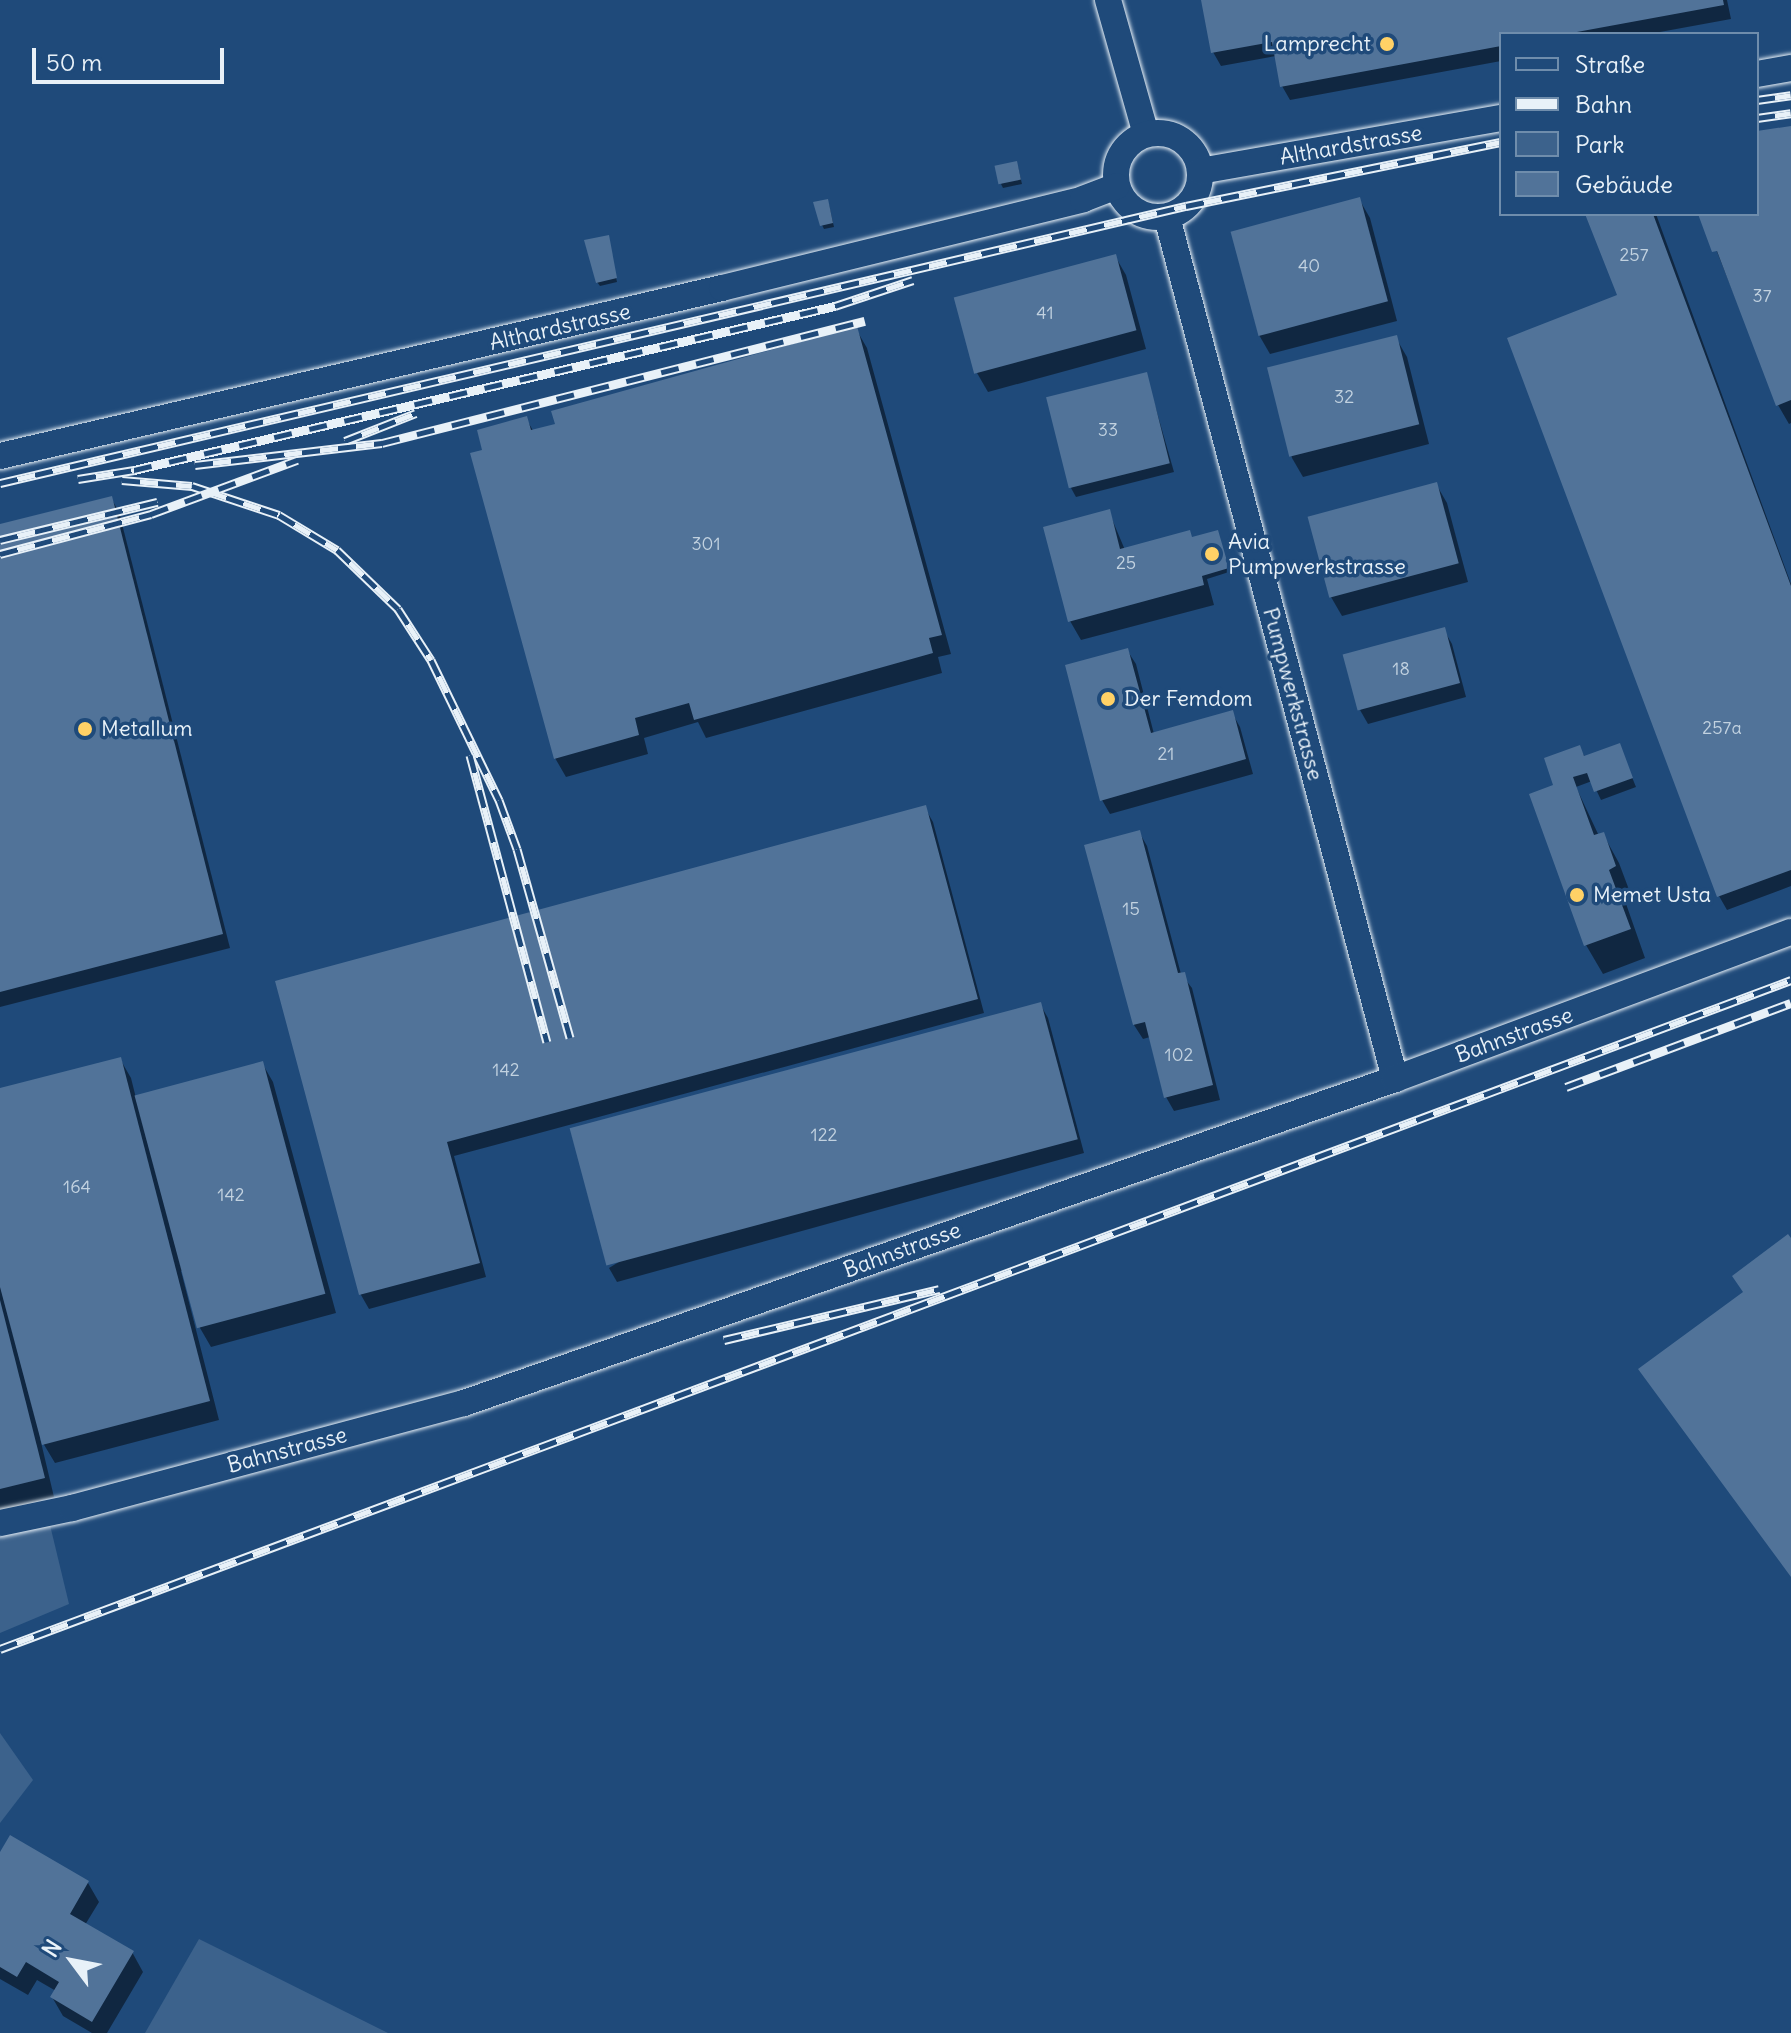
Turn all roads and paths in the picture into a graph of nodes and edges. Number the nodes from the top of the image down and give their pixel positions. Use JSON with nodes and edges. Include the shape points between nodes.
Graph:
{"nodes":[{"id":1,"x":1108,"y":0,"type":"edge"},
{"id":2,"x":1791,"y":68,"type":"edge"},
{"id":3,"x":1759,"y":74,"type":"edge"},
{"id":4,"x":1499,"y":118,"type":"edge"},
{"id":5,"x":1146,"y":134,"type":"junction"},
{"id":6,"x":1200,"y":171,"type":"junction"},
{"id":7,"x":1117,"y":186,"type":"junction"},
{"id":8,"x":1167,"y":217,"type":"junction"},
{"id":9,"x":0,"y":456,"type":"edge"},
{"id":10,"x":1791,"y":932,"type":"edge"},
{"id":11,"x":1395,"y":1079,"type":"junction"},
{"id":12,"x":0,"y":1523,"type":"edge"}],
"edges":[{"from":1,"to":5,"type":"street"},
{"from":2,"to":3,"type":"street"},
{"from":4,"to":6,"type":"street","name":"Althardstrasse"},
{"from":5,"to":6,"type":"street","via":[[1182,139],[1198,159]]},
{"from":5,"to":7,"type":"street","via":[[1124,149]]},
{"from":6,"to":8,"type":"street","via":[[1195,196]]},
{"from":7,"to":8,"type":"street","via":[[1137,212]]},
{"from":7,"to":9,"type":"street","name":"Althardstrasse","via":[[1083,199],[722,288]]},
{"from":8,"to":11,"type":"street","name":"Pumpwerkstrasse"},
{"from":10,"to":11,"type":"street","name":"Bahnstrasse"},
{"from":11,"to":12,"type":"street","name":"Bahnstrasse","via":[[464,1403]]}]}
